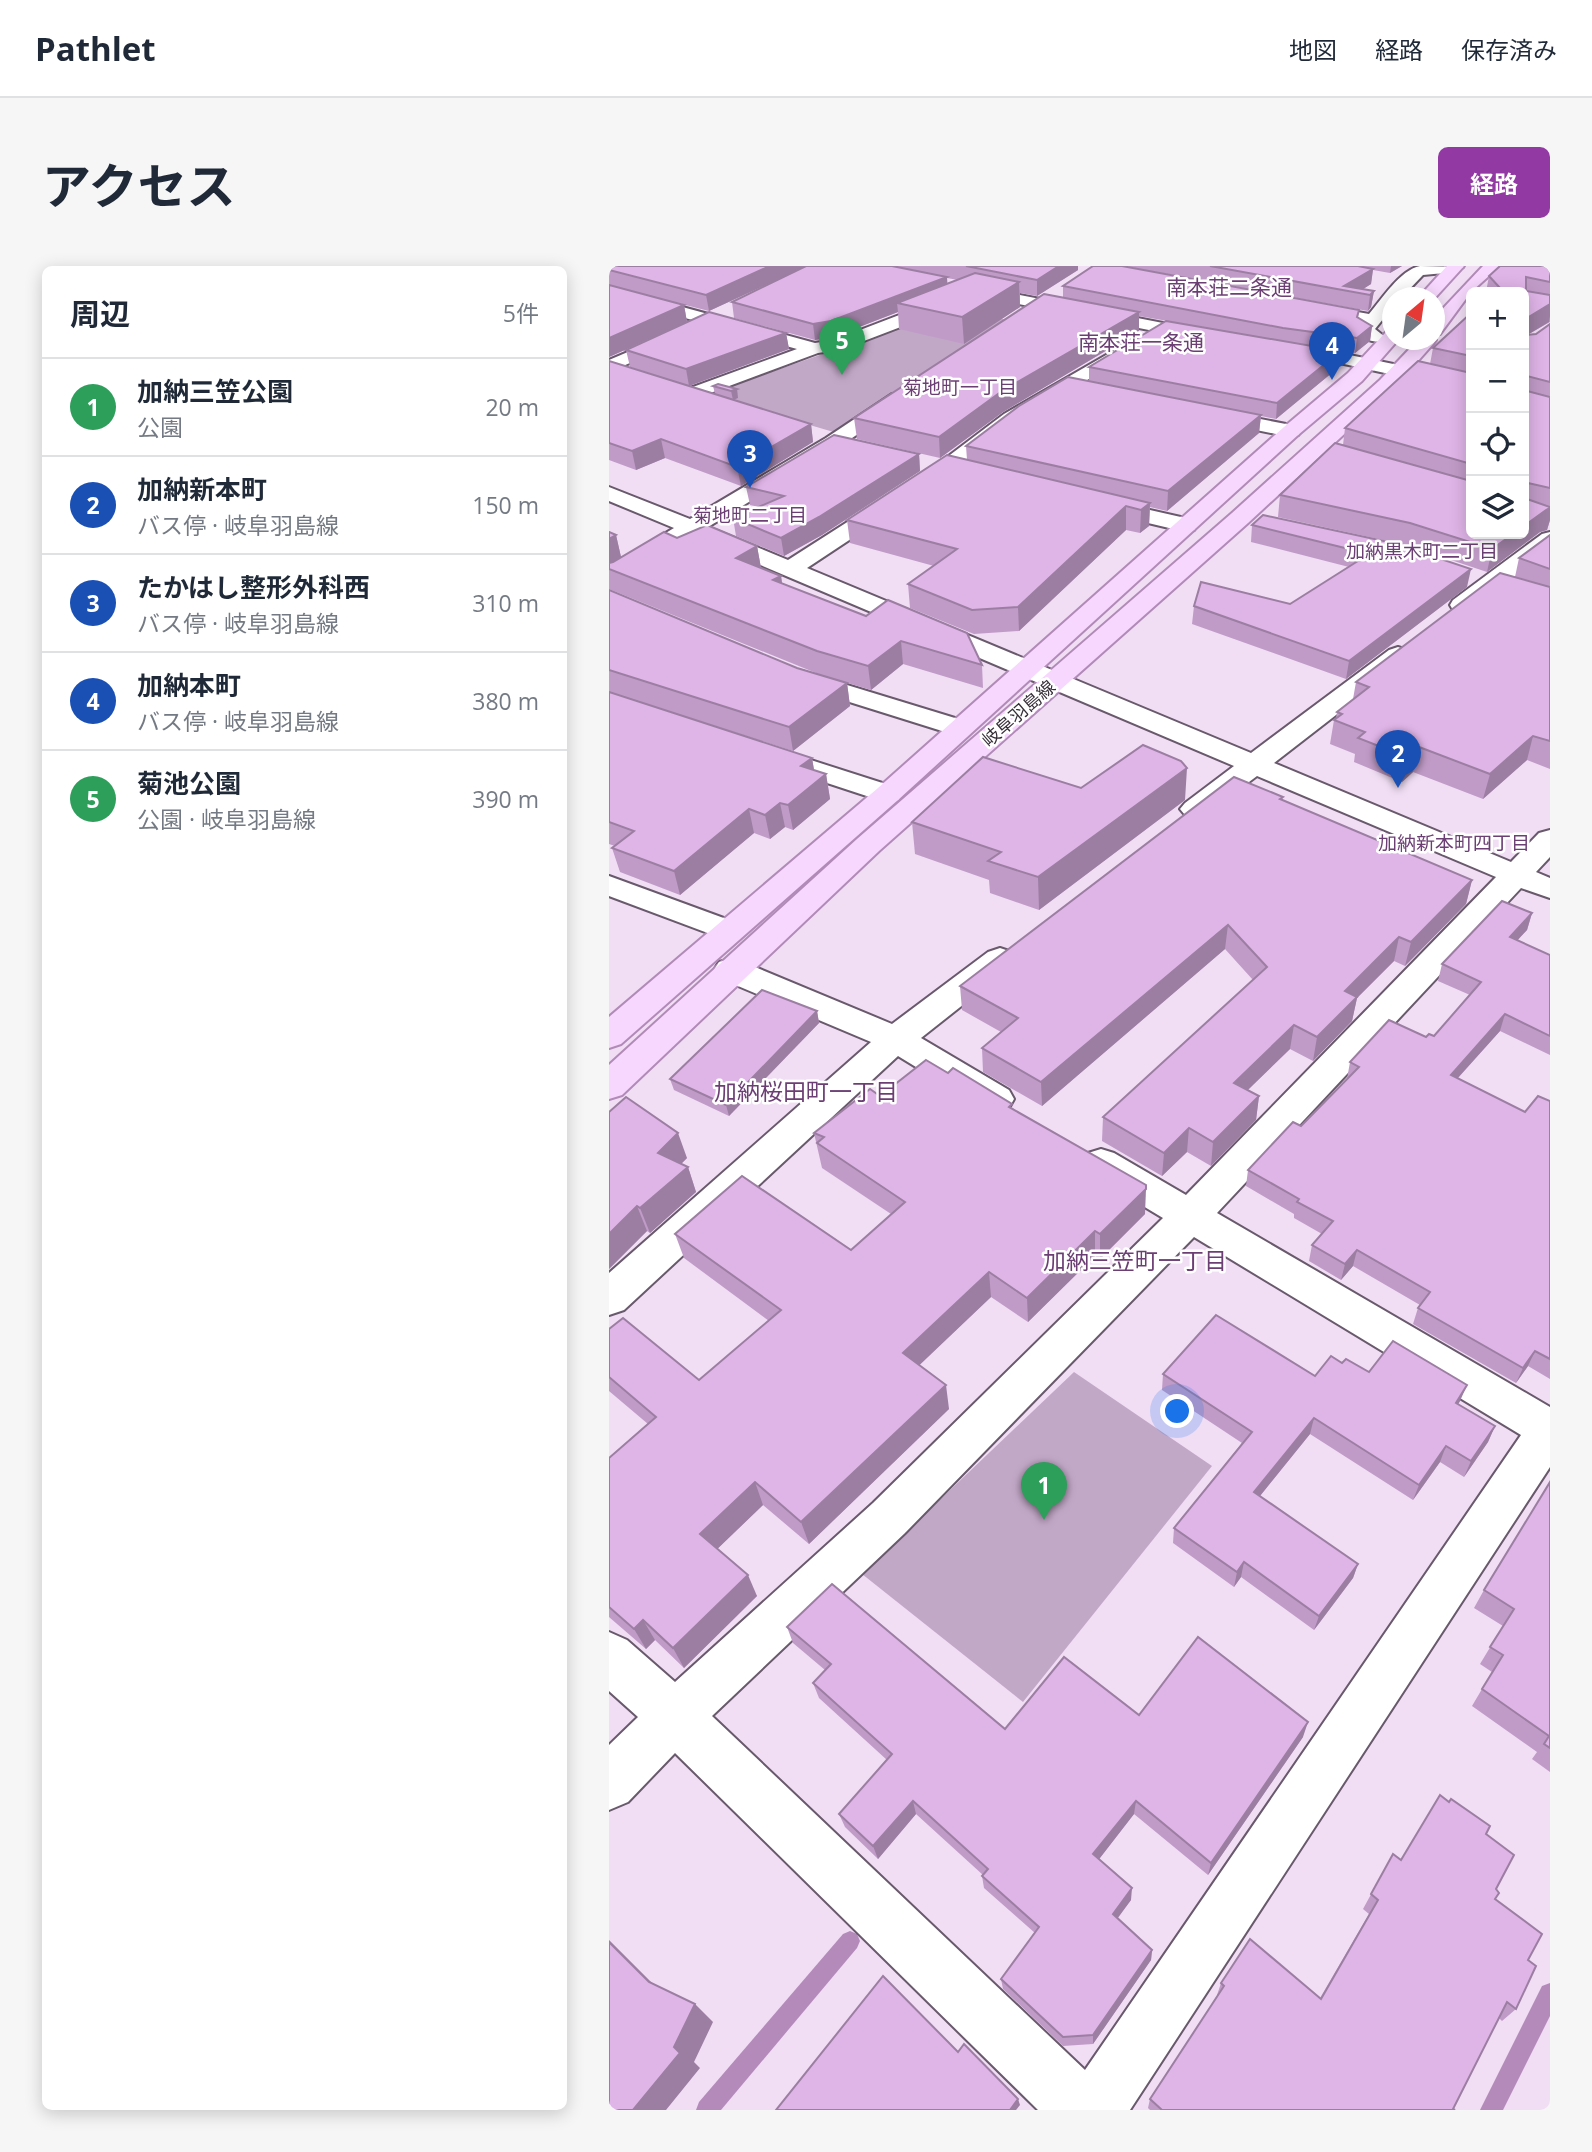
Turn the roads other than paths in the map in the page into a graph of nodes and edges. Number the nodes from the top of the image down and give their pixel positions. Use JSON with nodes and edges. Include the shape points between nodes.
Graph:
{"nodes":[{"id":1,"x":1492,"y":266,"type":"edge"},
{"id":2,"x":1456,"y":267,"type":"edge"},
{"id":3,"x":948,"y":285,"type":"edge"},
{"id":4,"x":1437,"y":287,"type":"edge"},
{"id":5,"x":1473,"y":287,"type":"edge"},
{"id":6,"x":1062,"y":290,"type":"dead end"},
{"id":7,"x":974,"y":291,"type":"junction"},
{"id":8,"x":609,"y":292,"type":"edge"},
{"id":9,"x":1466,"y":295,"type":"edge"},
{"id":10,"x":1040,"y":304,"type":"junction"},
{"id":11,"x":1291,"y":305,"type":"edge"},
{"id":12,"x":731,"y":310,"type":"edge"},
{"id":13,"x":1445,"y":318,"type":"edge"},
{"id":14,"x":711,"y":319,"type":"junction"},
{"id":15,"x":1372,"y":320,"type":"junction"},
{"id":16,"x":1014,"y":322,"type":"edge"},
{"id":17,"x":1162,"y":328,"type":"junction"},
{"id":18,"x":1382,"y":337,"type":"edge"},
{"id":19,"x":1228,"y":341,"type":"edge"},
{"id":20,"x":815,"y":348,"type":"junction"},
{"id":21,"x":1268,"y":348,"type":"edge"},
{"id":22,"x":1382,"y":349,"type":"edge"},
{"id":23,"x":1419,"y":350,"type":"edge"},
{"id":24,"x":1369,"y":363,"type":"junction"},
{"id":25,"x":609,"y":368,"type":"edge"},
{"id":26,"x":1402,"y":370,"type":"junction"},
{"id":27,"x":635,"y":378,"type":"edge"},
{"id":28,"x":1466,"y":384,"type":"edge"},
{"id":29,"x":1066,"y":386,"type":"junction"},
{"id":30,"x":911,"y":390,"type":"edge"},
{"id":31,"x":1094,"y":391,"type":"edge"},
{"id":32,"x":713,"y":403,"type":"edge"},
{"id":33,"x":1189,"y":411,"type":"edge"},
{"id":34,"x":1291,"y":431,"type":"junction"},
{"id":35,"x":811,"y":433,"type":"edge"},
{"id":36,"x":836,"y":440,"type":"junction"},
{"id":37,"x":858,"y":448,"type":"edge"},
{"id":38,"x":920,"y":462,"type":"edge"},
{"id":39,"x":945,"y":468,"type":"junction"},
{"id":40,"x":972,"y":474,"type":"edge"},
{"id":41,"x":609,"y":493,"type":"edge"},
{"id":42,"x":1081,"y":500,"type":"edge"},
{"id":43,"x":1240,"y":518,"type":"junction"},
{"id":44,"x":1266,"y":524,"type":"edge"},
{"id":45,"x":1186,"y":526,"type":"junction"},
{"id":46,"x":1546,"y":526,"type":"edge"},
{"id":47,"x":692,"y":528,"type":"junction"},
{"id":48,"x":790,"y":569,"type":"junction"},
{"id":49,"x":609,"y":577,"type":"edge"},
{"id":50,"x":1447,"y":617,"type":"edge"},
{"id":51,"x":1415,"y":642,"type":"edge"},
{"id":52,"x":773,"y":667,"type":"edge"},
{"id":53,"x":1024,"y":669,"type":"junction"},
{"id":54,"x":1054,"y":682,"type":"junction"},
{"id":55,"x":958,"y":728,"type":"junction"},
{"id":56,"x":742,"y":746,"type":"edge"},
{"id":57,"x":1253,"y":765,"type":"junction"},
{"id":58,"x":888,"y":793,"type":"junction"},
{"id":59,"x":1177,"y":823,"type":"edge"},
{"id":60,"x":1550,"y":839,"type":"edge"},
{"id":61,"x":1515,"y":874,"type":"junction"},
{"id":62,"x":609,"y":885,"type":"edge"},
{"id":63,"x":1550,"y":889,"type":"edge"},
{"id":64,"x":729,"y":931,"type":"junction"},
{"id":65,"x":1026,"y":939,"type":"edge"},
{"id":66,"x":731,"y":970,"type":"junction"},
{"id":67,"x":609,"y":1036,"type":"edge"},
{"id":68,"x":896,"y":1039,"type":"junction"},
{"id":69,"x":609,"y":1086,"type":"edge"},
{"id":70,"x":1025,"y":1117,"type":"edge"},
{"id":71,"x":1072,"y":1145,"type":"edge"},
{"id":72,"x":1190,"y":1216,"type":"junction"},
{"id":73,"x":609,"y":1298,"type":"edge"},
{"id":74,"x":1550,"y":1430,"type":"edge"},
{"id":75,"x":609,"y":1657,"type":"edge"},
{"id":76,"x":675,"y":1716,"type":"junction"},
{"id":77,"x":609,"y":1783,"type":"edge"},
{"id":78,"x":1082,"y":2110,"type":"edge"},
{"id":79,"x":1094,"y":2110,"type":"edge"}],
"edges":[{"from":1,"to":5,"type":"main road"},
{"from":2,"to":4,"type":"main road"},
{"from":2,"to":15,"type":"street","via":[[1424,270],[1398,281]]},
{"from":3,"to":7,"type":"street"},
{"from":6,"to":10,"type":"street"},
{"from":7,"to":10,"type":"street"},
{"from":7,"to":20,"type":"street","via":[[837,345]]},
{"from":8,"to":14,"type":"street"},
{"from":9,"to":13,"type":"main road"},
{"from":10,"to":16,"type":"street"},
{"from":10,"to":17,"type":"street"},
{"from":11,"to":15,"type":"street"},
{"from":12,"to":14,"type":"street"},
{"from":14,"to":20,"type":"street"},
{"from":14,"to":25,"type":"street"},
{"from":15,"to":18,"type":"street","via":[[1365,330]]},
{"from":17,"to":19,"type":"street"},
{"from":17,"to":29,"type":"street"},
{"from":20,"to":32,"type":"street","via":[[682,393]]},
{"from":21,"to":24,"type":"street"},
{"from":22,"to":24,"type":"main road","name":"岐阜羽島線"},
{"from":23,"to":26,"type":"main road","name":"岐阜羽島線"},
{"from":24,"to":26,"type":"street"},
{"from":24,"to":34,"type":"main road","name":"岐阜羽島線"},
{"from":25,"to":27,"type":"street"},
{"from":26,"to":28,"type":"street"},
{"from":26,"to":43,"type":"main road","name":"岐阜羽島線","via":[[1324,453]]},
{"from":29,"to":31,"type":"street"},
{"from":29,"to":39,"type":"street","via":[[1011,418]]},
{"from":30,"to":36,"type":"street"},
{"from":33,"to":34,"type":"street"},
{"from":34,"to":45,"type":"main road","name":"岐阜羽島線"},
{"from":35,"to":36,"type":"street"},
{"from":36,"to":37,"type":"street"},
{"from":36,"to":47,"type":"street"},
{"from":38,"to":39,"type":"street"},
{"from":39,"to":40,"type":"street"},
{"from":39,"to":48,"type":"street"},
{"from":41,"to":47,"type":"street"},
{"from":42,"to":45,"type":"street"},
{"from":43,"to":44,"type":"street"},
{"from":43,"to":54,"type":"main road","name":"岐阜羽島線"},
{"from":45,"to":53,"type":"main road","name":"岐阜羽島線"},
{"from":46,"to":50,"type":"street","via":[[1491,584]]},
{"from":47,"to":48,"type":"street"},
{"from":47,"to":49,"type":"street"},
{"from":48,"to":53,"type":"street"},
{"from":51,"to":57,"type":"street"},
{"from":52,"to":55,"type":"street"},
{"from":53,"to":54,"type":"street"},
{"from":53,"to":55,"type":"main road","name":"岐阜羽島線"},
{"from":54,"to":57,"type":"street"},
{"from":54,"to":66,"type":"main road","name":"岐阜羽島線"},
{"from":55,"to":58,"type":"main road","name":"岐阜羽島線"},
{"from":56,"to":58,"type":"street"},
{"from":57,"to":59,"type":"street"},
{"from":57,"to":61,"type":"street"},
{"from":58,"to":64,"type":"main road","name":"岐阜羽島線"},
{"from":60,"to":61,"type":"street"},
{"from":61,"to":63,"type":"street"},
{"from":61,"to":72,"type":"street"},
{"from":62,"to":64,"type":"street"},
{"from":64,"to":67,"type":"main road","name":"岐阜羽島線"},
{"from":65,"to":68,"type":"street"},
{"from":66,"to":68,"type":"street"},
{"from":66,"to":69,"type":"main road","name":"岐阜羽島線"},
{"from":68,"to":70,"type":"street"},
{"from":68,"to":73,"type":"street"},
{"from":71,"to":72,"type":"street"},
{"from":72,"to":74,"type":"street"},
{"from":72,"to":76,"type":"street","via":[[889,1518]]},
{"from":74,"to":79,"type":"street"},
{"from":75,"to":76,"type":"street"},
{"from":76,"to":77,"type":"street"},
{"from":76,"to":78,"type":"street"}]}
